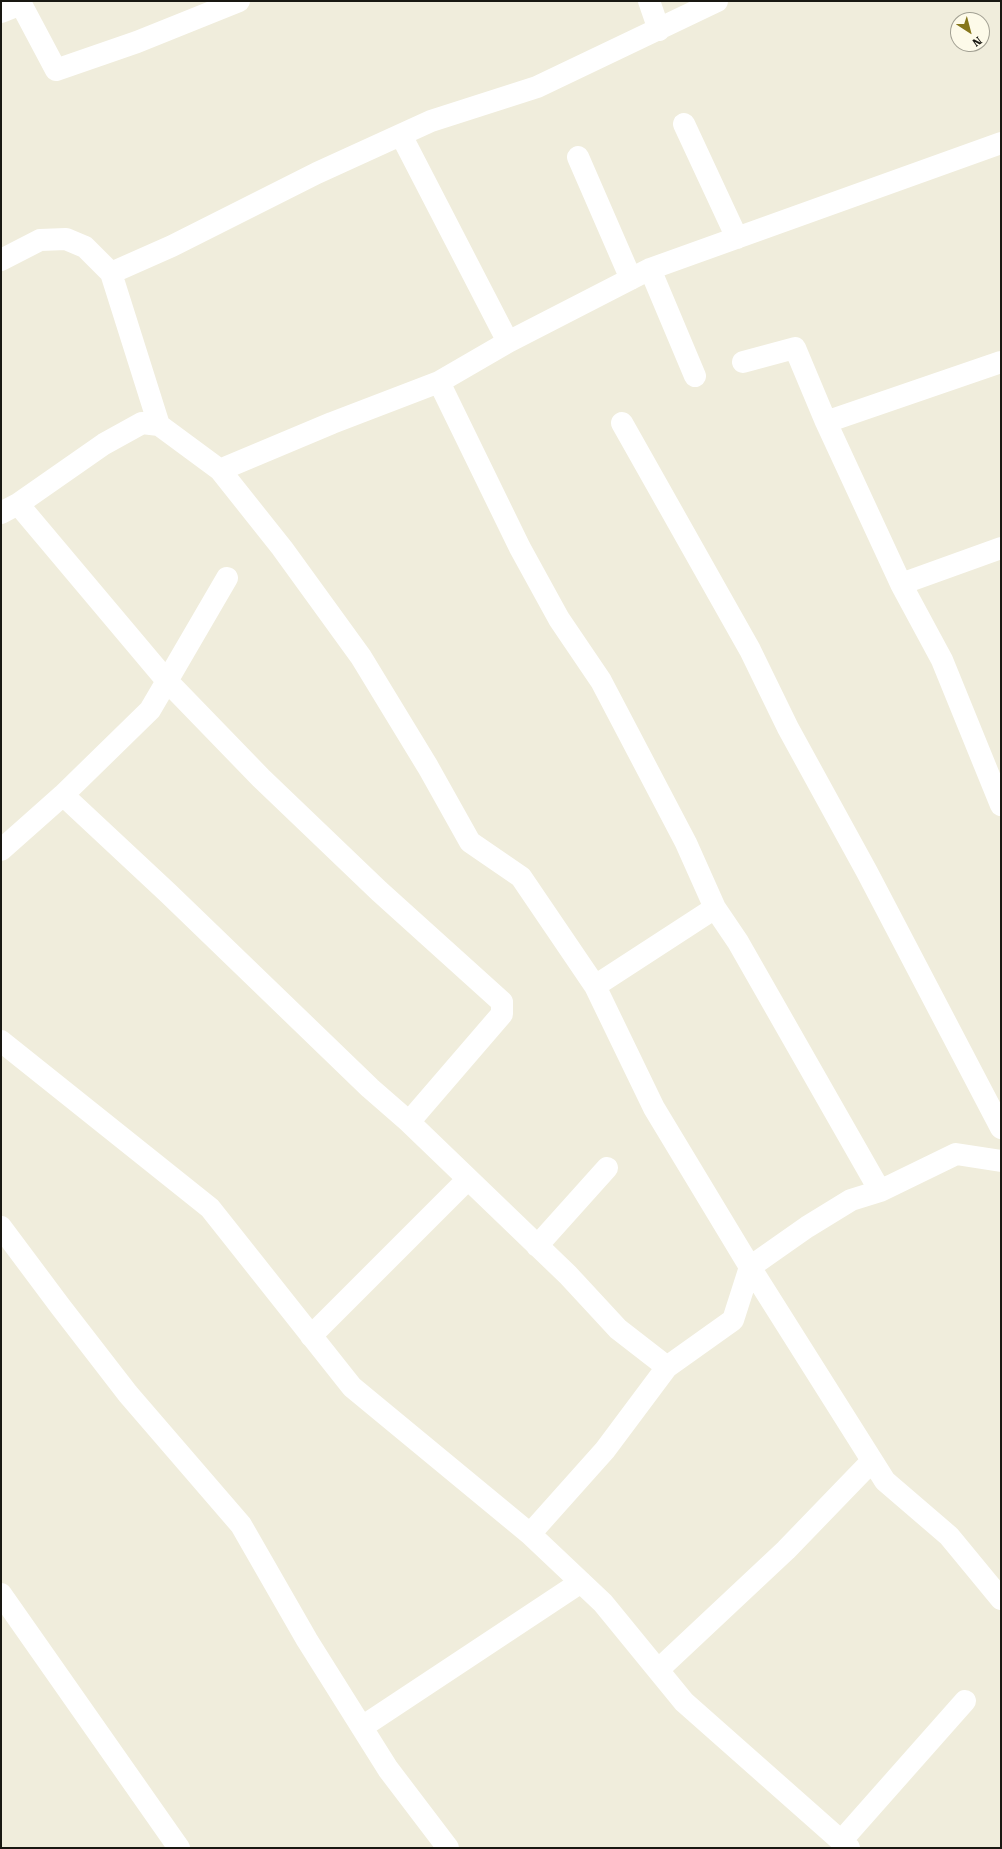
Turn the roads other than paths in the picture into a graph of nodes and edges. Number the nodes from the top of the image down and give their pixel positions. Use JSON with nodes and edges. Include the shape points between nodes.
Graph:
{"nodes":[{"id":1,"x":239,"y":1,"type":"edge"},
{"id":2,"x":649,"y":1,"type":"edge"},
{"id":3,"x":716,"y":1,"type":"edge"},
{"id":4,"x":22,"y":2,"type":"edge"},
{"id":5,"x":1,"y":12,"type":"edge"},
{"id":6,"x":659,"y":30,"type":"junction"},
{"id":7,"x":684,"y":124,"type":"dead end"},
{"id":8,"x":401,"y":135,"type":"junction"},
{"id":9,"x":1001,"y":144,"type":"edge"},
{"id":10,"x":578,"y":157,"type":"dead end"},
{"id":11,"x":737,"y":238,"type":"junction"},
{"id":12,"x":1,"y":260,"type":"edge"},
{"id":13,"x":650,"y":269,"type":"junction"},
{"id":14,"x":111,"y":273,"type":"junction"},
{"id":15,"x":631,"y":279,"type":"junction"},
{"id":16,"x":508,"y":342,"type":"junction"},
{"id":17,"x":743,"y":362,"type":"dead end"},
{"id":18,"x":1001,"y":362,"type":"edge"},
{"id":19,"x":695,"y":376,"type":"dead end"},
{"id":20,"x":439,"y":382,"type":"junction"},
{"id":21,"x":826,"y":422,"type":"junction"},
{"id":22,"x":622,"y":423,"type":"dead end"},
{"id":23,"x":159,"y":425,"type":"junction"},
{"id":24,"x":220,"y":470,"type":"junction"},
{"id":25,"x":9,"y":508,"type":"edge"},
{"id":26,"x":1001,"y":548,"type":"edge"},
{"id":27,"x":228,"y":578,"type":"dead end"},
{"id":28,"x":901,"y":584,"type":"junction"},
{"id":29,"x":166,"y":681,"type":"junction"},
{"id":30,"x":63,"y":795,"type":"junction"},
{"id":31,"x":1001,"y":805,"type":"edge"},
{"id":32,"x":1,"y":850,"type":"edge"},
{"id":33,"x":715,"y":908,"type":"junction"},
{"id":34,"x":594,"y":986,"type":"junction"},
{"id":35,"x":1,"y":1041,"type":"edge"},
{"id":36,"x":409,"y":1122,"type":"junction"},
{"id":37,"x":1001,"y":1128,"type":"edge"},
{"id":38,"x":1001,"y":1161,"type":"edge"},
{"id":39,"x":607,"y":1168,"type":"dead end"},
{"id":40,"x":468,"y":1179,"type":"junction"},
{"id":41,"x":880,"y":1191,"type":"junction"},
{"id":42,"x":1,"y":1226,"type":"edge"},
{"id":43,"x":537,"y":1246,"type":"junction"},
{"id":44,"x":750,"y":1267,"type":"junction"},
{"id":45,"x":311,"y":1336,"type":"junction"},
{"id":46,"x":667,"y":1367,"type":"junction"},
{"id":47,"x":872,"y":1461,"type":"junction"},
{"id":48,"x":530,"y":1534,"type":"junction"},
{"id":49,"x":582,"y":1582,"type":"junction"},
{"id":50,"x":1,"y":1594,"type":"edge"},
{"id":51,"x":1001,"y":1599,"type":"edge"},
{"id":52,"x":658,"y":1670,"type":"junction"},
{"id":53,"x":966,"y":1701,"type":"dead end"},
{"id":54,"x":362,"y":1727,"type":"junction"},
{"id":55,"x":846,"y":1844,"type":"edge"},
{"id":56,"x":170,"y":1845,"type":"edge"},
{"id":57,"x":448,"y":1848,"type":"edge"}],
"edges":[{"from":1,"to":4,"type":"street","via":[[137,42],[56,70]]},
{"from":2,"to":6,"type":"street"},
{"from":3,"to":6,"type":"street"},
{"from":4,"to":5,"type":"street"},
{"from":6,"to":8,"type":"street","via":[[537,87],[431,121]]},
{"from":7,"to":11,"type":"street"},
{"from":8,"to":14,"type":"street"},
{"from":8,"to":16,"type":"street"},
{"from":9,"to":11,"type":"street"},
{"from":10,"to":15,"type":"street"},
{"from":11,"to":13,"type":"street"},
{"from":12,"to":14,"type":"street","via":[[40,240],[66,239],[84,247]]},
{"from":13,"to":15,"type":"street"},
{"from":13,"to":19,"type":"street"},
{"from":14,"to":23,"type":"street"},
{"from":15,"to":16,"type":"street"},
{"from":16,"to":20,"type":"street"},
{"from":17,"to":21,"type":"street","via":[[795,348]]},
{"from":18,"to":21,"type":"street"},
{"from":20,"to":24,"type":"street"},
{"from":20,"to":33,"type":"street","via":[[520,548],[559,619],[600,681],[618,714],[686,843]]},
{"from":21,"to":28,"type":"street"},
{"from":22,"to":37,"type":"street","via":[[750,650],[788,728],[867,872]]},
{"from":23,"to":24,"type":"street"},
{"from":23,"to":25,"type":"street","via":[[142,423],[104,444]]},
{"from":24,"to":34,"type":"street","via":[[282,548],[361,657],[470,842],[521,877]]},
{"from":25,"to":29,"type":"street"},
{"from":26,"to":28,"type":"street"},
{"from":27,"to":29,"type":"street"},
{"from":28,"to":31,"type":"street","via":[[942,660]]},
{"from":29,"to":30,"type":"street","via":[[150,710]]},
{"from":29,"to":36,"type":"street","via":[[266,784],[502,1002],[502,1014]]},
{"from":30,"to":32,"type":"street"},
{"from":30,"to":36,"type":"street","via":[[370,1088]]},
{"from":33,"to":34,"type":"street"},
{"from":33,"to":41,"type":"street","via":[[738,942]]},
{"from":34,"to":44,"type":"street","via":[[654,1108]]},
{"from":35,"to":45,"type":"street","via":[[210,1208]]},
{"from":36,"to":40,"type":"street"},
{"from":38,"to":41,"type":"street","via":[[956,1154]]},
{"from":39,"to":43,"type":"street"},
{"from":40,"to":43,"type":"street"},
{"from":40,"to":45,"type":"street"},
{"from":41,"to":44,"type":"street","via":[[851,1200]]},
{"from":42,"to":54,"type":"street","via":[[128,1394],[241,1526],[307,1640]]},
{"from":43,"to":46,"type":"street","via":[[618,1330]]},
{"from":44,"to":46,"type":"street","via":[[733,1320]]},
{"from":44,"to":47,"type":"street"},
{"from":45,"to":48,"type":"street","via":[[352,1387]]},
{"from":46,"to":48,"type":"street","via":[[605,1450]]},
{"from":47,"to":51,"type":"street","via":[[885,1481],[949,1536]]},
{"from":47,"to":52,"type":"street","via":[[786,1550]]},
{"from":48,"to":49,"type":"street"},
{"from":49,"to":52,"type":"street","via":[[603,1603]]},
{"from":49,"to":54,"type":"street"},
{"from":50,"to":56,"type":"street"},
{"from":52,"to":55,"type":"street","via":[[684,1702]]},
{"from":53,"to":55,"type":"street"},
{"from":54,"to":57,"type":"street","via":[[388,1770]]}]}
